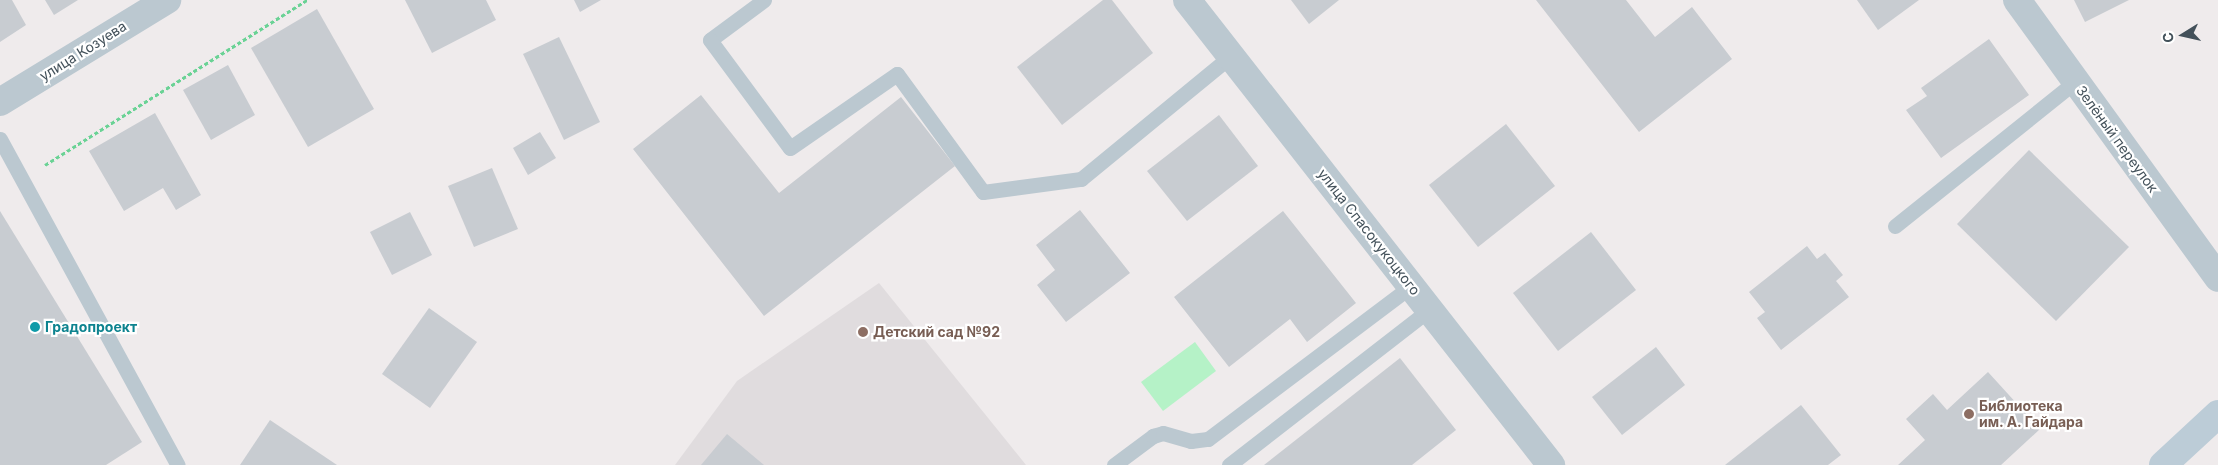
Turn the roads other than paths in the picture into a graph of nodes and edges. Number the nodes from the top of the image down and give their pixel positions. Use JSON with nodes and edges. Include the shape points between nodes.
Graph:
{"nodes":[{"id":1,"x":167,"y":0,"type":"edge"},
{"id":2,"x":764,"y":0,"type":"edge"},
{"id":3,"x":1187,"y":0,"type":"edge"},
{"id":4,"x":2017,"y":0,"type":"edge"},
{"id":5,"x":1231,"y":56,"type":"junction"},
{"id":6,"x":2076,"y":82,"type":"junction"},
{"id":7,"x":0,"y":102,"type":"edge"},
{"id":8,"x":0,"y":139,"type":"edge"},
{"id":9,"x":1895,"y":226,"type":"dead end"},
{"id":10,"x":2218,"y":278,"type":"edge"},
{"id":11,"x":1411,"y":286,"type":"junction"},
{"id":12,"x":1429,"y":310,"type":"junction"},
{"id":13,"x":2218,"y":414,"type":"edge"},
{"id":14,"x":178,"y":465,"type":"edge"},
{"id":15,"x":1114,"y":465,"type":"edge"},
{"id":16,"x":1229,"y":465,"type":"edge"},
{"id":17,"x":1551,"y":465,"type":"edge"},
{"id":18,"x":2163,"y":465,"type":"edge"}],
"edges":[{"from":1,"to":7,"type":"street","name":"улица Козуева"},
{"from":2,"to":5,"type":"lane","via":[[710,40],[790,148],[898,74],[984,192],[1081,179]]},
{"from":3,"to":5,"type":"street","name":"улица Спасокукоцкого"},
{"from":4,"to":6,"type":"street","name":"Зелёный переулок"},
{"from":5,"to":11,"type":"street","name":"улица Спасокукоцкого"},
{"from":6,"to":9,"type":"lane"},
{"from":6,"to":10,"type":"street","name":"Зелёный переулок"},
{"from":8,"to":14,"type":"lane"},
{"from":11,"to":12,"type":"street","name":"улица Спасокукоцкого"},
{"from":11,"to":15,"type":"lane","via":[[1208,439],[1191,441],[1163,432]]},
{"from":12,"to":16,"type":"lane"},
{"from":12,"to":17,"type":"street","name":"улица Спасокукоцкого"},
{"from":13,"to":18,"type":"street"}]}
